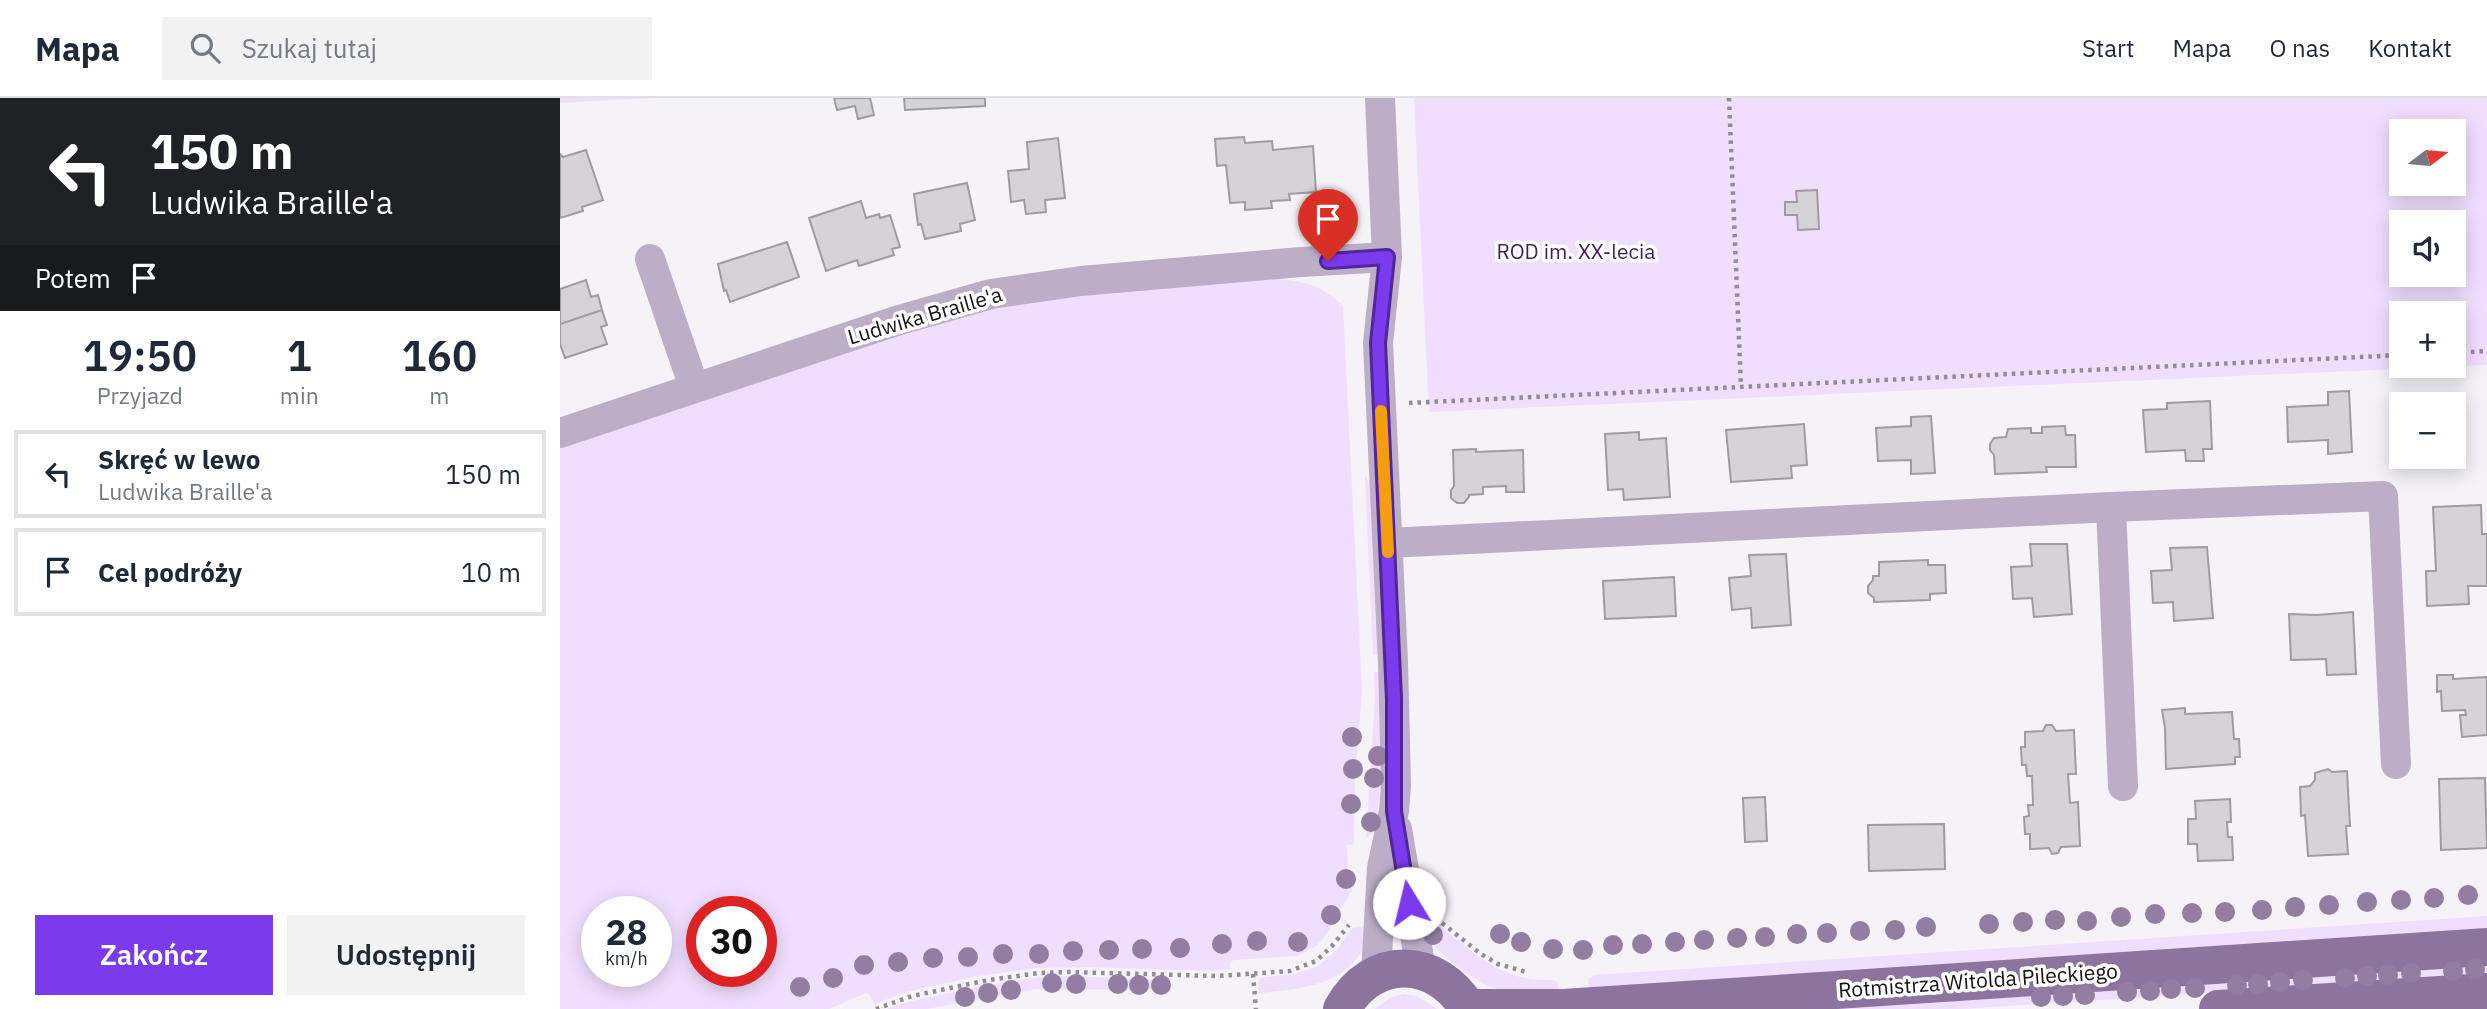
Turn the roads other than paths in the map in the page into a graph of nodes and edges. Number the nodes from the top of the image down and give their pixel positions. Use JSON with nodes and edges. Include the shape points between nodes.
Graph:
{"nodes":[{"id":1,"x":1380,"y":98,"type":"edge"},
{"id":2,"x":1387,"y":257,"type":"junction"},
{"id":3,"x":650,"y":260,"type":"dead end"},
{"id":4,"x":694,"y":387,"type":"junction"},
{"id":5,"x":560,"y":433,"type":"edge"},
{"id":6,"x":2111,"y":507,"type":"junction"},
{"id":7,"x":1388,"y":543,"type":"junction"},
{"id":8,"x":2396,"y":764,"type":"dead end"},
{"id":9,"x":2123,"y":786,"type":"dead end"},
{"id":10,"x":1394,"y":811,"type":"junction"},
{"id":11,"x":2487,"y":947,"type":"edge"},
{"id":12,"x":1421,"y":970,"type":"junction"},
{"id":13,"x":1376,"y":974,"type":"junction"},
{"id":14,"x":2487,"y":992,"type":"edge"},
{"id":15,"x":1336,"y":1009,"type":"edge"},
{"id":16,"x":1468,"y":1009,"type":"edge"},
{"id":17,"x":2218,"y":1009,"type":"edge"}],
"edges":[{"from":1,"to":2,"type":"street"},
{"from":2,"to":4,"type":"street","name":"Ludwika Braille'a","via":[[1081,281],[991,294]]},
{"from":2,"to":7,"type":"street","via":[[1379,324]]},
{"from":3,"to":4,"type":"street"},
{"from":4,"to":5,"type":"street","name":"Ludwika Braille'a"},
{"from":6,"to":7,"type":"street"},
{"from":6,"to":8,"type":"street","via":[[2383,496]]},
{"from":6,"to":9,"type":"street"},
{"from":7,"to":10,"type":"street"},
{"from":10,"to":12,"type":"street"},
{"from":10,"to":13,"type":"street","via":[[1382,868]]},
{"from":11,"to":16,"type":"main road","name":"Rotmistrza Witolda Pileckiego","via":[[1564,1008]]},
{"from":12,"to":13,"type":"main road","via":[[1398,968]]},
{"from":12,"to":16,"type":"main road","via":[[1441,977]]},
{"from":13,"to":15,"type":"main road"},
{"from":14,"to":17,"type":"main road"}]}
